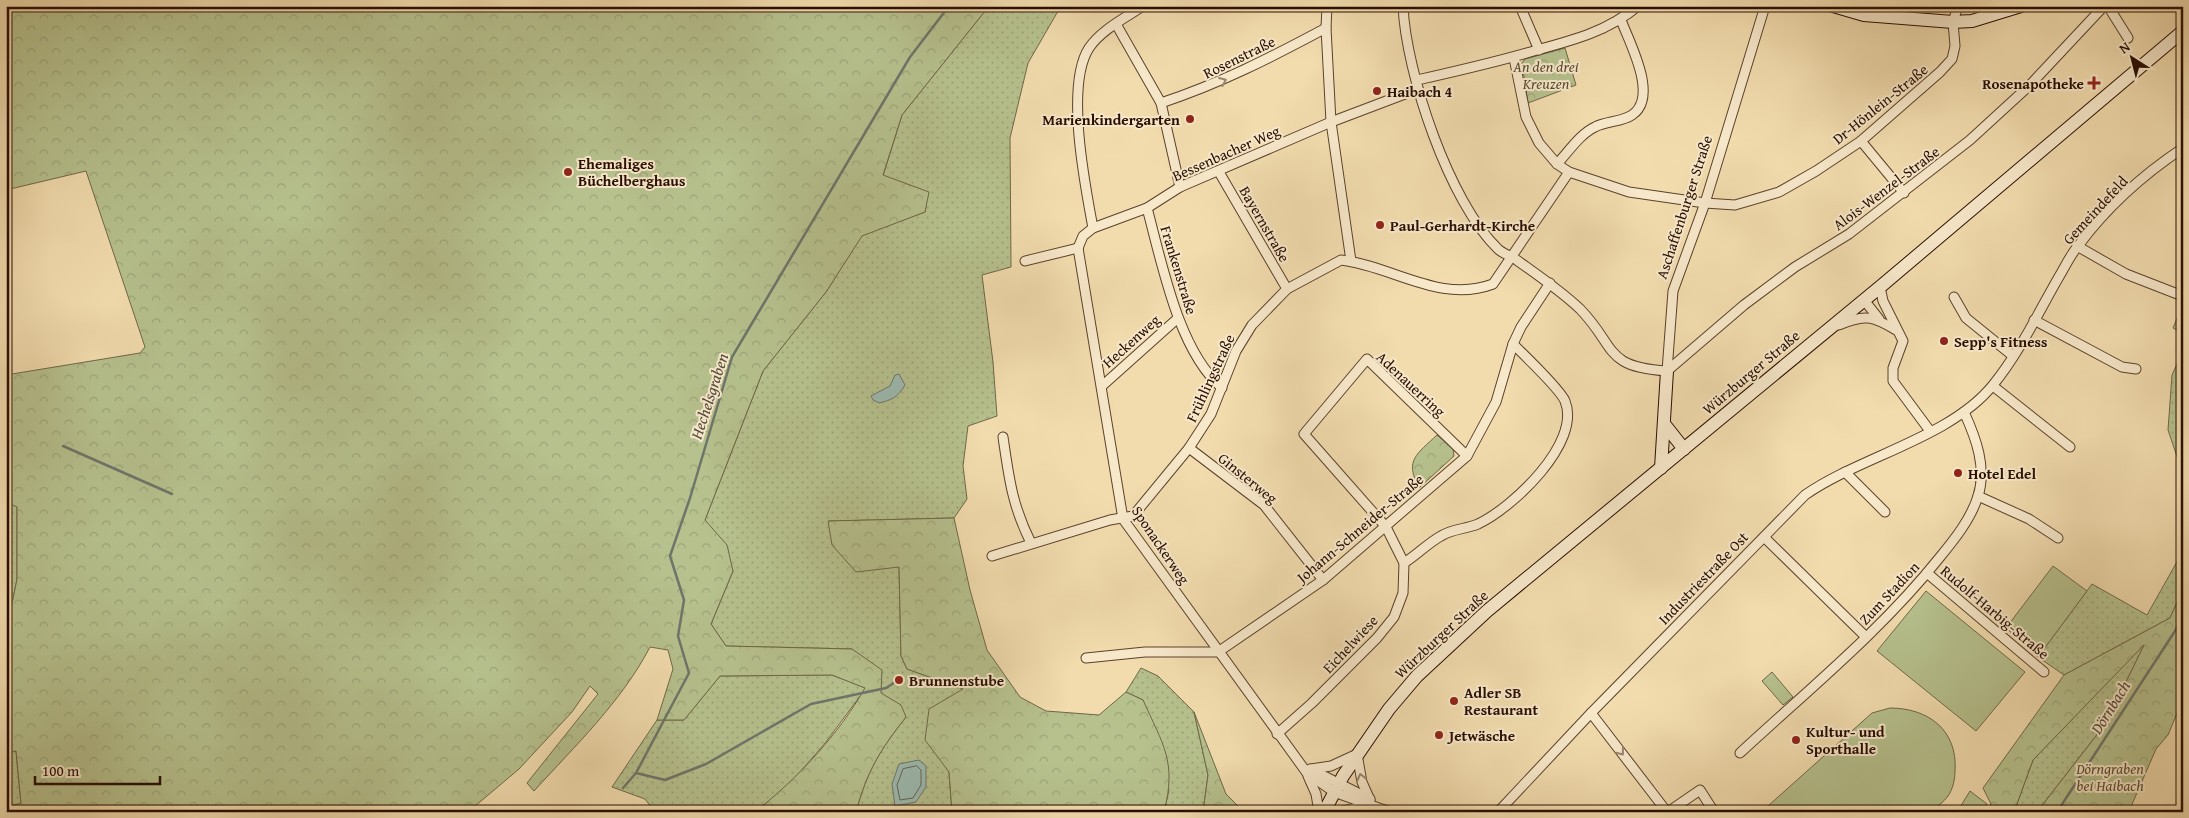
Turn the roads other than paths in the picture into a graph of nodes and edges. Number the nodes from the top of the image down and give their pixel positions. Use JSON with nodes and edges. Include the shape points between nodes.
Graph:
{"nodes":[{"id":1,"x":1143,"y":6,"type":"edge"},
{"id":2,"x":1327,"y":6,"type":"edge"},
{"id":3,"x":1403,"y":6,"type":"edge"},
{"id":4,"x":1520,"y":6,"type":"edge"},
{"id":5,"x":1638,"y":6,"type":"edge"},
{"id":6,"x":1765,"y":6,"type":"edge"},
{"id":7,"x":1834,"y":6,"type":"edge"},
{"id":8,"x":1958,"y":6,"type":"edge"},
{"id":9,"x":2021,"y":6,"type":"edge"},
{"id":10,"x":2106,"y":6,"type":"edge"},
{"id":11,"x":1621,"y":20,"type":"junction"},
{"id":12,"x":1954,"y":22,"type":"junction"},
{"id":13,"x":1116,"y":24,"type":"junction"},
{"id":14,"x":1326,"y":28,"type":"junction"},
{"id":15,"x":2183,"y":31,"type":"edge"},
{"id":16,"x":2128,"y":38,"type":"dead end"},
{"id":17,"x":1539,"y":50,"type":"junction"},
{"id":18,"x":1514,"y":58,"type":"junction"},
{"id":19,"x":1417,"y":80,"type":"junction"},
{"id":20,"x":1418,"y":89,"type":"junction"},
{"id":21,"x":1161,"y":103,"type":"junction"},
{"id":22,"x":1331,"y":122,"type":"junction"},
{"id":23,"x":1862,"y":140,"type":"junction"},
{"id":24,"x":2183,"y":148,"type":"edge"},
{"id":25,"x":1557,"y":164,"type":"junction"},
{"id":26,"x":1219,"y":172,"type":"junction"},
{"id":27,"x":1570,"y":172,"type":"junction"},
{"id":28,"x":1180,"y":187,"type":"junction"},
{"id":29,"x":1904,"y":193,"type":"junction"},
{"id":30,"x":1705,"y":203,"type":"junction"},
{"id":31,"x":1147,"y":208,"type":"junction"},
{"id":32,"x":1093,"y":228,"type":"junction"},
{"id":33,"x":2077,"y":246,"type":"junction"},
{"id":34,"x":1078,"y":248,"type":"junction"},
{"id":35,"x":1512,"y":257,"type":"junction"},
{"id":36,"x":1025,"y":261,"type":"dead end"},
{"id":37,"x":1351,"y":261,"type":"junction"},
{"id":38,"x":1550,"y":283,"type":"junction"},
{"id":39,"x":1880,"y":287,"type":"junction"},
{"id":40,"x":1287,"y":289,"type":"junction"},
{"id":41,"x":2180,"y":295,"type":"dead end"},
{"id":42,"x":1954,"y":297,"type":"dead end"},
{"id":43,"x":1864,"y":300,"type":"junction"},
{"id":44,"x":1178,"y":318,"type":"junction"},
{"id":45,"x":1879,"y":319,"type":"junction"},
{"id":46,"x":2034,"y":320,"type":"junction"},
{"id":47,"x":1829,"y":328,"type":"junction"},
{"id":48,"x":1896,"y":331,"type":"junction"},
{"id":49,"x":1513,"y":344,"type":"junction"},
{"id":50,"x":2013,"y":356,"type":"junction"},
{"id":51,"x":2136,"y":369,"type":"dead end"},
{"id":52,"x":1667,"y":371,"type":"junction"},
{"id":53,"x":1102,"y":386,"type":"junction"},
{"id":54,"x":1993,"y":386,"type":"junction"},
{"id":55,"x":1222,"y":388,"type":"junction"},
{"id":56,"x":1964,"y":412,"type":"junction"},
{"id":57,"x":1665,"y":425,"type":"junction"},
{"id":58,"x":1930,"y":431,"type":"junction"},
{"id":59,"x":1003,"y":437,"type":"dead end"},
{"id":60,"x":2070,"y":447,"type":"dead end"},
{"id":61,"x":1189,"y":448,"type":"junction"},
{"id":62,"x":1684,"y":449,"type":"junction"},
{"id":63,"x":1467,"y":456,"type":"junction"},
{"id":64,"x":1661,"y":468,"type":"junction"},
{"id":65,"x":1845,"y":472,"type":"junction"},
{"id":66,"x":1978,"y":496,"type":"junction"},
{"id":67,"x":1885,"y":512,"type":"dead end"},
{"id":68,"x":1123,"y":519,"type":"junction"},
{"id":69,"x":1386,"y":527,"type":"junction"},
{"id":70,"x":1764,"y":536,"type":"junction"},
{"id":71,"x":2058,"y":538,"type":"dead end"},
{"id":72,"x":1031,"y":543,"type":"junction"},
{"id":73,"x":992,"y":556,"type":"dead end"},
{"id":74,"x":1404,"y":563,"type":"junction"},
{"id":75,"x":1928,"y":573,"type":"junction"},
{"id":76,"x":1323,"y":580,"type":"junction"},
{"id":77,"x":1866,"y":637,"type":"junction"},
{"id":78,"x":1218,"y":652,"type":"junction"},
{"id":79,"x":1086,"y":658,"type":"dead end"},
{"id":80,"x":2044,"y":672,"type":"dead end"},
{"id":81,"x":1591,"y":713,"type":"junction"},
{"id":82,"x":1277,"y":734,"type":"junction"},
{"id":83,"x":1740,"y":753,"type":"dead end"},
{"id":84,"x":1357,"y":754,"type":"junction"},
{"id":85,"x":1309,"y":771,"type":"junction"},
{"id":86,"x":1337,"y":788,"type":"junction"},
{"id":87,"x":1369,"y":803,"type":"junction"},
{"id":88,"x":1319,"y":812,"type":"edge"},
{"id":89,"x":1324,"y":812,"type":"edge"},
{"id":90,"x":1338,"y":812,"type":"edge"},
{"id":91,"x":1390,"y":812,"type":"edge"},
{"id":92,"x":1498,"y":812,"type":"edge"},
{"id":93,"x":1668,"y":812,"type":"edge"},
{"id":94,"x":1714,"y":812,"type":"edge"}],
"edges":[{"from":1,"to":13,"type":"street"},
{"from":2,"to":14,"type":"street"},
{"from":3,"to":19,"type":"street","via":[[1404,26]]},
{"from":4,"to":17,"type":"street"},
{"from":5,"to":11,"type":"street"},
{"from":6,"to":30,"type":"street","name":"Aschaffenburger Straße"},
{"from":7,"to":12,"type":"main road","via":[[1864,15]]},
{"from":8,"to":12,"type":"street","name":"Dr-Hönlein-Straße"},
{"from":9,"to":12,"type":"main road","via":[[1972,21]]},
{"from":10,"to":16,"type":"street"},
{"from":10,"to":29,"type":"street","name":"Alois-Wenzel-Straße","via":[[2030,85],[1970,140]]},
{"from":11,"to":17,"type":"street","via":[[1581,38]]},
{"from":11,"to":25,"type":"street","via":[[1645,90],[1643,102],[1632,115],[1595,127],[1581,137]]},
{"from":12,"to":23,"type":"street","name":"Dr-Hönlein-Straße","via":[[1952,59]]},
{"from":13,"to":21,"type":"street"},
{"from":13,"to":32,"type":"street","via":[[1098,38],[1082,62],[1079,149]]},
{"from":21,"to":14,"type":"street","name":"Rosenstraße","one_way":true,"via":[[1202,90],[1242,72]]},
{"from":14,"to":22,"type":"street"},
{"from":15,"to":39,"type":"main road","name":"Würzburger Straße"},
{"from":17,"to":18,"type":"street"},
{"from":18,"to":19,"type":"street"},
{"from":18,"to":25,"type":"street","name":"Dr-Hönlein-Straße","via":[[1526,117],[1539,143]]},
{"from":19,"to":20,"type":"street"},
{"from":20,"to":22,"type":"street","name":"Bessenbacher Weg"},
{"from":20,"to":35,"type":"street","via":[[1440,154],[1459,193],[1499,251]]},
{"from":21,"to":28,"type":"street"},
{"from":22,"to":26,"type":"street","name":"Bessenbacher Weg"},
{"from":22,"to":37,"type":"street"},
{"from":23,"to":29,"type":"street"},
{"from":23,"to":30,"type":"street","name":"Dr-Hönlein-Straße","via":[[1779,192],[1735,204]]},
{"from":24,"to":33,"type":"street","name":"Gemeindefeld","via":[[2121,197]]},
{"from":25,"to":27,"type":"street","name":"Dr-Hönlein-Straße"},
{"from":26,"to":28,"type":"street","name":"Bessenbacher Weg"},
{"from":26,"to":40,"type":"street","name":"Bayernstraße"},
{"from":27,"to":30,"type":"street","name":"Dr-Hönlein-Straße","via":[[1629,192]]},
{"from":27,"to":35,"type":"street"},
{"from":28,"to":31,"type":"street","name":"Bessenbacher Weg"},
{"from":29,"to":52,"type":"street","name":"Alois-Wenzel-Straße","via":[[1744,305]]},
{"from":30,"to":52,"type":"street","name":"Aschaffenburger Straße","via":[[1673,291]]},
{"from":31,"to":32,"type":"street","name":"Bessenbacher Weg"},
{"from":31,"to":44,"type":"street","name":"Frankenstraße"},
{"from":32,"to":34,"type":"street","via":[[1083,236]]},
{"from":33,"to":41,"type":"street","via":[[2126,274]]},
{"from":33,"to":46,"type":"street","name":"Gemeindefeld"},
{"from":34,"to":36,"type":"street"},
{"from":34,"to":53,"type":"street","name":"Sponackerweg"},
{"from":35,"to":37,"type":"street","via":[[1493,284],[1481,289],[1454,290],[1427,286]]},
{"from":35,"to":38,"type":"street"},
{"from":37,"to":40,"type":"street","name":"Frühlingstraße","via":[[1341,260]]},
{"from":38,"to":49,"type":"street","name":"Johann-Schneider-Straße"},
{"from":38,"to":52,"type":"street","via":[[1581,310],[1611,351],[1625,364]]},
{"from":39,"to":43,"type":"main road","name":"Würzburger Straße"},
{"from":39,"to":48,"type":"street"},
{"from":40,"to":55,"type":"street","name":"Frühlingstraße","via":[[1252,325],[1236,351]]},
{"from":42,"to":50,"type":"street","via":[[1966,318]]},
{"from":43,"to":45,"type":"street"},
{"from":43,"to":47,"type":"main road","name":"Würzburger Straße"},
{"from":44,"to":53,"type":"street","name":"Heckenweg"},
{"from":44,"to":55,"type":"street","name":"Frankenstraße","via":[[1208,376]]},
{"from":45,"to":47,"type":"street","via":[[1863,318]]},
{"from":45,"to":48,"type":"street"},
{"from":46,"to":50,"type":"street","name":"Gemeindefeld"},
{"from":46,"to":51,"type":"street","via":[[2122,367]]},
{"from":47,"to":62,"type":"main road","name":"Würzburger Straße"},
{"from":48,"to":58,"type":"street","via":[[1904,341],[1893,368],[1893,381]]},
{"from":49,"to":63,"type":"street","name":"Johann-Schneider-Straße","via":[[1496,402]]},
{"from":49,"to":74,"type":"street","via":[[1565,400],[1568,421],[1561,442],[1538,477],[1497,511],[1478,523],[1441,536]]},
{"from":50,"to":54,"type":"street","name":"Gemeindefeld"},
{"from":52,"to":57,"type":"main road","name":"Aschaffenburger Straße"},
{"from":53,"to":68,"type":"street","name":"Sponackerweg"},
{"from":54,"to":56,"type":"street","name":"Gemeindefeld"},
{"from":54,"to":60,"type":"street"},
{"from":55,"to":61,"type":"street","name":"Frühlingstraße","via":[[1211,414]]},
{"from":56,"to":58,"type":"street","name":"Industriestraße Ost"},
{"from":56,"to":66,"type":"street","name":"Zum Stadion","via":[[1976,437],[1981,467]]},
{"from":57,"to":62,"type":"main road"},
{"from":57,"to":64,"type":"main road","name":"Aschaffenburger Straße"},
{"from":58,"to":65,"type":"street","name":"Industriestraße Ost"},
{"from":59,"to":72,"type":"street","via":[[1011,493],[1018,518]]},
{"from":61,"to":68,"type":"street","name":"Frühlingstraße","via":[[1133,516]]},
{"from":61,"to":76,"type":"street","name":"Ginsterweg","via":[[1264,505]]},
{"from":62,"to":64,"type":"main road","name":"Würzburger Straße"},
{"from":63,"to":69,"type":"street","name":"Johann-Schneider-Straße"},
{"from":63,"to":69,"type":"street","name":"Adenauerring","via":[[1367,359],[1304,434]]},
{"from":64,"to":84,"type":"main road","name":"Würzburger Straße","via":[[1490,610],[1417,676]]},
{"from":65,"to":67,"type":"street"},
{"from":65,"to":70,"type":"street","name":"Industriestraße Ost","via":[[1805,495]]},
{"from":66,"to":71,"type":"street","via":[[2029,519]]},
{"from":66,"to":75,"type":"street","name":"Zum Stadion","via":[[1958,534]]},
{"from":68,"to":72,"type":"street","name":"Frühlingstraße"},
{"from":68,"to":78,"type":"street","name":"Sponackerweg"},
{"from":69,"to":74,"type":"street","name":"Eichelwiese"},
{"from":69,"to":76,"type":"street","name":"Johann-Schneider-Straße"},
{"from":70,"to":77,"type":"street"},
{"from":70,"to":81,"type":"street","name":"Industriestraße Ost"},
{"from":72,"to":73,"type":"street","name":"Frühlingstraße"},
{"from":74,"to":82,"type":"street","name":"Eichelwiese","via":[[1403,593],[1394,617],[1312,703]]},
{"from":75,"to":77,"type":"street","name":"Zum Stadion"},
{"from":75,"to":80,"type":"street","name":"Rudolf-Harbig-Straße"},
{"from":76,"to":78,"type":"street","name":"Johann-Schneider-Straße"},
{"from":77,"to":83,"type":"street","name":"Zum Stadion"},
{"from":78,"to":79,"type":"street","via":[[1145,652]]},
{"from":78,"to":82,"type":"street","name":"Sponackerweg"},
{"from":81,"to":92,"type":"street","name":"Industriestraße Ost"},
{"from":81,"to":93,"type":"street","one_way":true},
{"from":82,"to":85,"type":"street","name":"Sponackerweg"},
{"from":84,"to":85,"type":"street","name":"Würzburger Straße","via":[[1331,766]]},
{"from":84,"to":86,"type":"main road","name":"Würzburger Straße"},
{"from":87,"to":84,"type":"street","one_way":true},
{"from":85,"to":86,"type":"street","name":"Sponackerweg"},
{"from":85,"to":88,"type":"street"},
{"from":86,"to":87,"type":"street"},
{"from":86,"to":89,"type":"main road","name":"Würzburger Straße"},
{"from":87,"to":90,"type":"street"},
{"from":87,"to":91,"type":"street"},
{"from":93,"to":94,"type":"street","via":[[1700,790]]}]}
